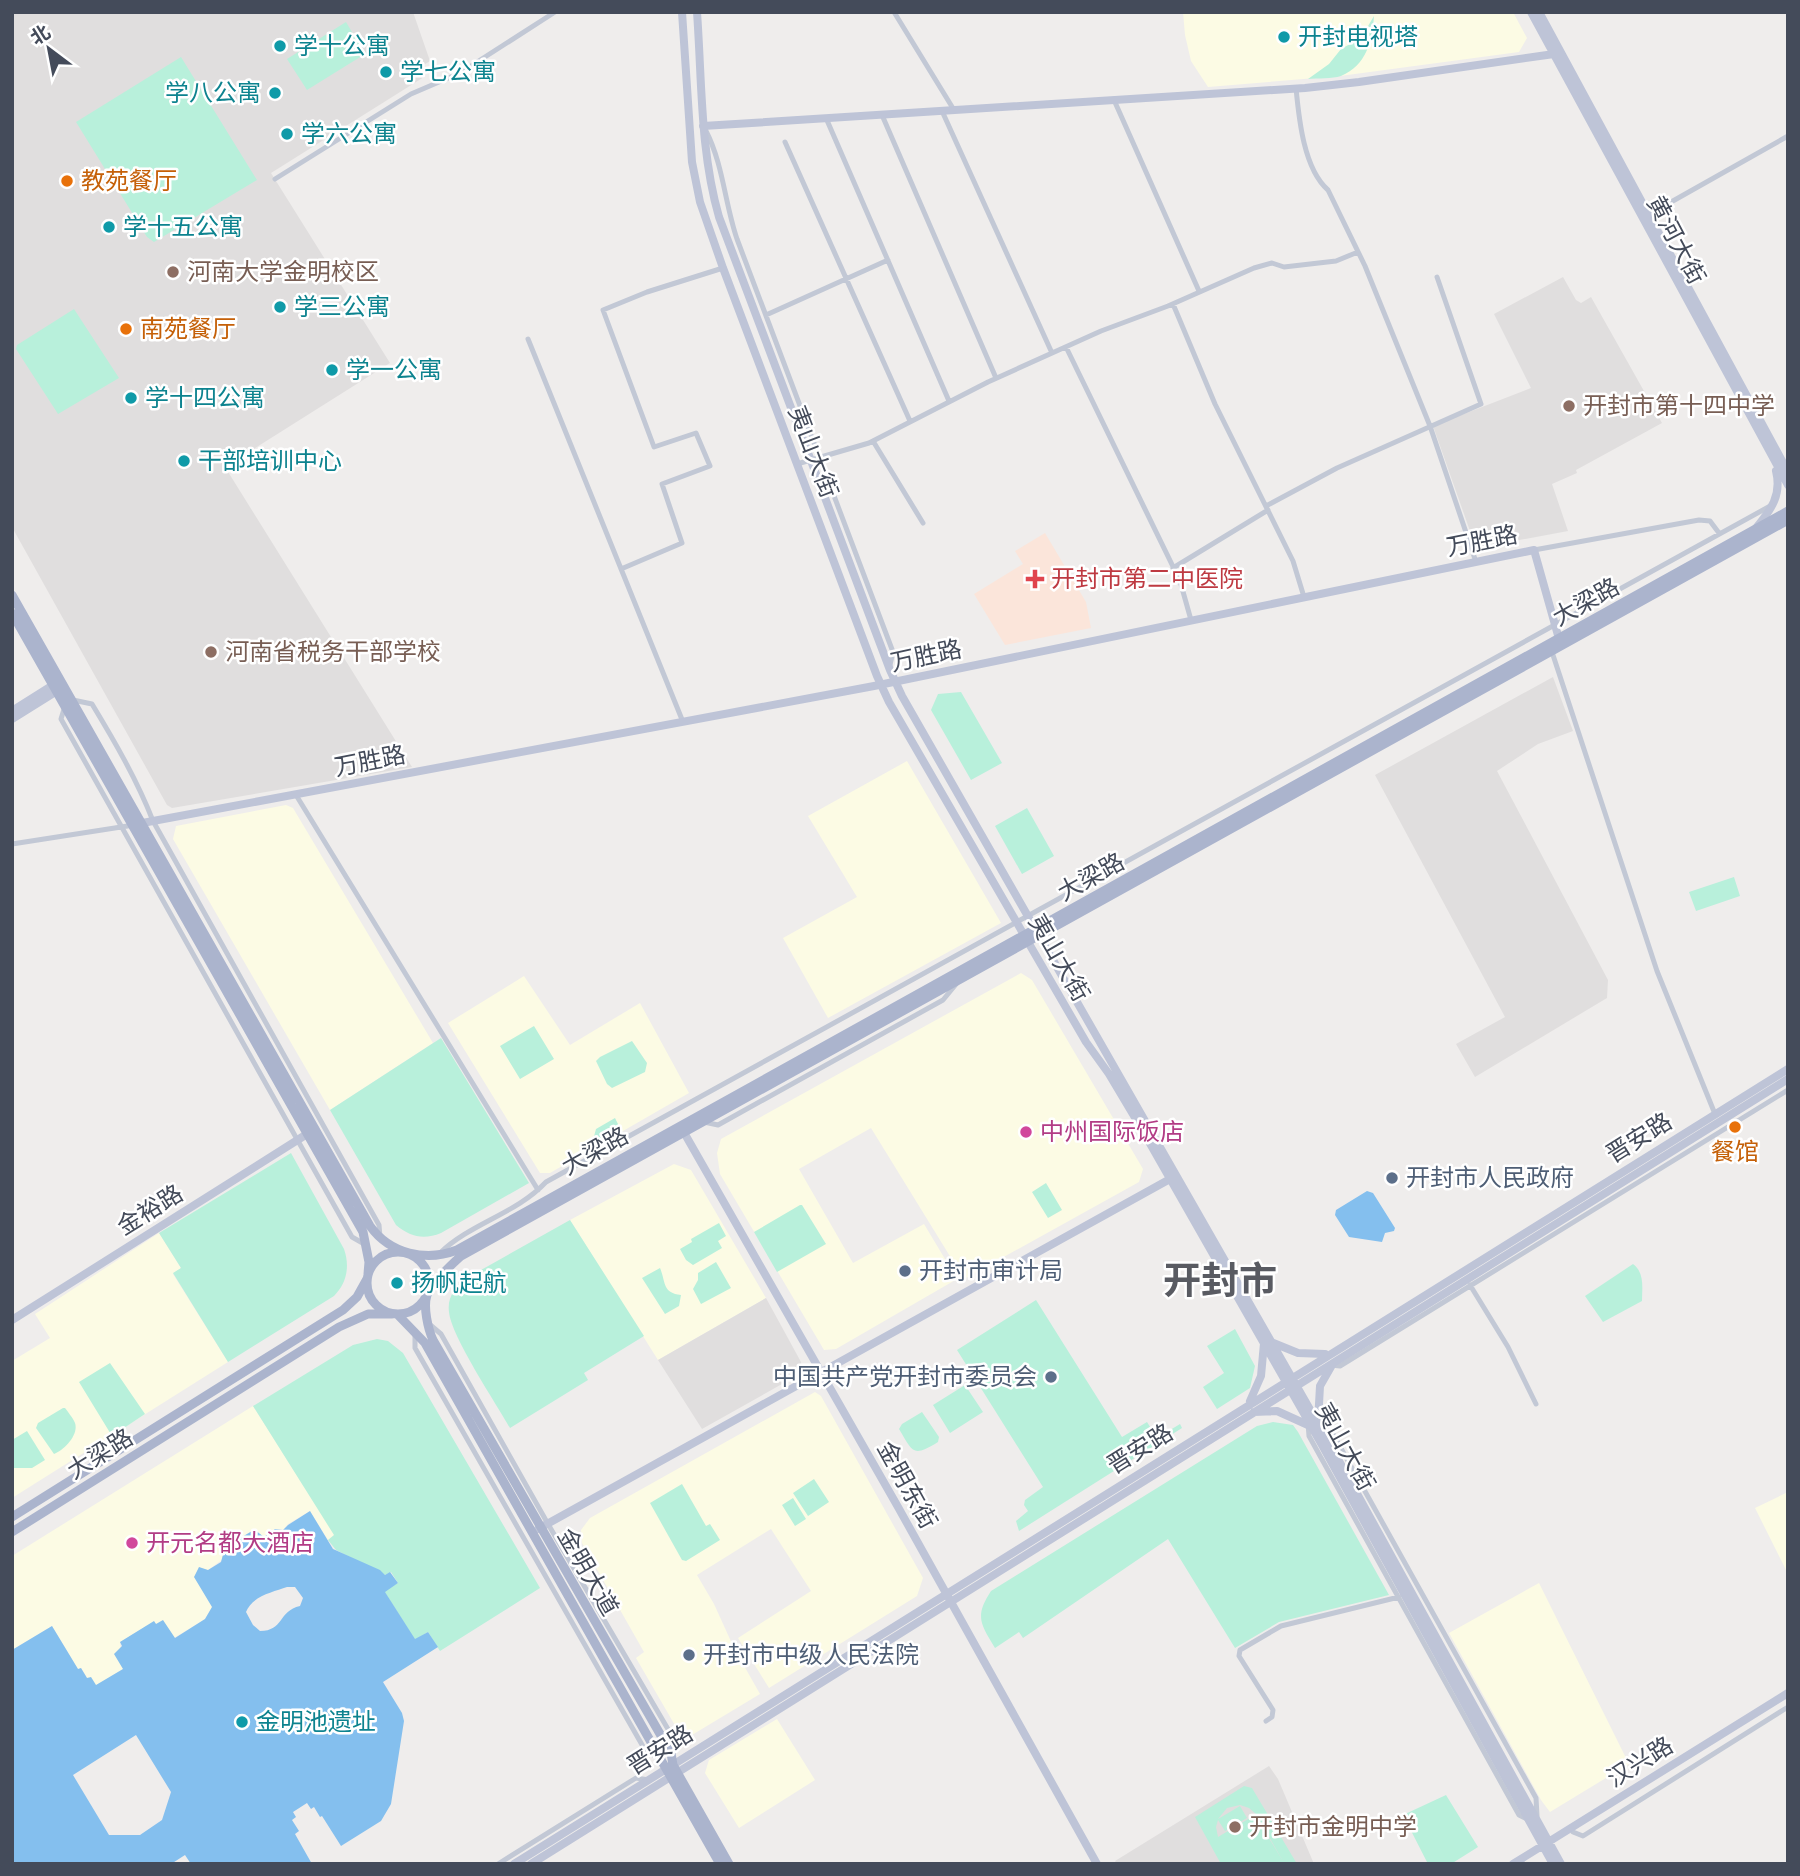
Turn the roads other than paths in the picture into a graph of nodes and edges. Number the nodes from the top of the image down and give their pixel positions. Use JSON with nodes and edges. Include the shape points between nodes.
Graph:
{"nodes":[{"id":1,"x":555,"y":12,"type":"edge"},
{"id":2,"x":682,"y":12,"type":"edge"},
{"id":3,"x":697,"y":12,"type":"edge"},
{"id":4,"x":894,"y":12,"type":"edge"},
{"id":5,"x":1531,"y":12,"type":"edge"},
{"id":6,"x":1539,"y":12,"type":"edge"},
{"id":7,"x":1554,"y":54,"type":"junction"},
{"id":8,"x":1296,"y":88,"type":"junction"},
{"id":9,"x":1114,"y":100,"type":"junction"},
{"id":10,"x":954,"y":110,"type":"junction"},
{"id":11,"x":942,"y":111,"type":"junction"},
{"id":12,"x":881,"y":115,"type":"junction"},
{"id":13,"x":826,"y":118,"type":"junction"},
{"id":14,"x":703,"y":126,"type":"junction"},
{"id":15,"x":1788,"y":136,"type":"edge"},
{"id":16,"x":785,"y":142,"type":"dead end"},
{"id":17,"x":275,"y":179,"type":"dead end"},
{"id":18,"x":1648,"y":215,"type":"junction"},
{"id":19,"x":1358,"y":252,"type":"junction"},
{"id":20,"x":888,"y":260,"type":"junction"},
{"id":21,"x":723,"y":268,"type":"junction"},
{"id":22,"x":1437,"y":277,"type":"dead end"},
{"id":23,"x":846,"y":279,"type":"junction"},
{"id":24,"x":1199,"y":291,"type":"junction"},
{"id":25,"x":1173,"y":304,"type":"junction"},
{"id":26,"x":766,"y":316,"type":"junction"},
{"id":27,"x":528,"y":339,"type":"dead end"},
{"id":28,"x":1066,"y":347,"type":"junction"},
{"id":29,"x":1052,"y":353,"type":"junction"},
{"id":30,"x":996,"y":378,"type":"junction"},
{"id":31,"x":949,"y":401,"type":"junction"},
{"id":32,"x":910,"y":421,"type":"junction"},
{"id":33,"x":1430,"y":426,"type":"junction"},
{"id":34,"x":873,"y":441,"type":"junction"},
{"id":35,"x":1775,"y":456,"type":"junction"},
{"id":36,"x":820,"y":457,"type":"junction"},
{"id":37,"x":810,"y":460,"type":"junction"},
{"id":38,"x":1788,"y":461,"type":"edge"},
{"id":39,"x":797,"y":464,"type":"junction"},
{"id":40,"x":1788,"y":472,"type":"edge"},
{"id":41,"x":1788,"y":485,"type":"edge"},
{"id":42,"x":1773,"y":505,"type":"junction"},
{"id":43,"x":1267,"y":508,"type":"junction"},
{"id":44,"x":1788,"y":511,"type":"edge"},
{"id":45,"x":1788,"y":520,"type":"edge"},
{"id":46,"x":923,"y":523,"type":"dead end"},
{"id":47,"x":1755,"y":529,"type":"junction"},
{"id":48,"x":1719,"y":533,"type":"junction"},
{"id":49,"x":1534,"y":550,"type":"junction"},
{"id":50,"x":1476,"y":562,"type":"junction"},
{"id":51,"x":1173,"y":568,"type":"junction"},
{"id":52,"x":621,"y":569,"type":"junction"},
{"id":53,"x":12,"y":595,"type":"edge"},
{"id":54,"x":1304,"y":597,"type":"junction"},
{"id":55,"x":12,"y":613,"type":"edge"},
{"id":56,"x":1191,"y":620,"type":"junction"},
{"id":57,"x":1555,"y":624,"type":"junction"},
{"id":58,"x":1559,"y":639,"type":"junction"},
{"id":59,"x":1552,"y":652,"type":"junction"},
{"id":60,"x":889,"y":668,"type":"junction"},
{"id":61,"x":895,"y":682,"type":"junction"},
{"id":62,"x":881,"y":685,"type":"junction"},
{"id":63,"x":59,"y":686,"type":"junction"},
{"id":64,"x":68,"y":703,"type":"junction"},
{"id":65,"x":12,"y":711,"type":"edge"},
{"id":66,"x":12,"y":719,"type":"edge"},
{"id":67,"x":683,"y":723,"type":"junction"},
{"id":68,"x":296,"y":795,"type":"junction"},
{"id":69,"x":143,"y":823,"type":"junction"},
{"id":70,"x":121,"y":826,"type":"junction"},
{"id":71,"x":12,"y":844,"type":"edge"},
{"id":72,"x":1028,"y":915,"type":"junction"},
{"id":73,"x":1016,"y":922,"type":"junction"},
{"id":74,"x":1038,"y":933,"type":"junction"},
{"id":75,"x":1026,"y":939,"type":"junction"},
{"id":76,"x":1788,"y":1069,"type":"edge"},
{"id":77,"x":1788,"y":1079,"type":"edge"},
{"id":78,"x":1788,"y":1090,"type":"edge"},
{"id":79,"x":1715,"y":1114,"type":"junction"},
{"id":80,"x":682,"y":1129,"type":"junction"},
{"id":81,"x":307,"y":1134,"type":"junction"},
{"id":82,"x":298,"y":1140,"type":"junction"},
{"id":83,"x":1170,"y":1179,"type":"junction"},
{"id":84,"x":538,"y":1190,"type":"junction"},
{"id":85,"x":367,"y":1245,"type":"junction"},
{"id":86,"x":407,"y":1253,"type":"junction"},
{"id":87,"x":438,"y":1255,"type":"junction"},
{"id":88,"x":368,"y":1277,"type":"junction"},
{"id":89,"x":1468,"y":1282,"type":"junction"},
{"id":90,"x":427,"y":1296,"type":"junction"},
{"id":91,"x":395,"y":1314,"type":"junction"},
{"id":92,"x":12,"y":1320,"type":"edge"},
{"id":93,"x":415,"y":1331,"type":"junction"},
{"id":94,"x":1267,"y":1343,"type":"junction"},
{"id":95,"x":1332,"y":1360,"type":"junction"},
{"id":96,"x":821,"y":1373,"type":"junction"},
{"id":97,"x":1290,"y":1383,"type":"junction"},
{"id":98,"x":1536,"y":1404,"type":"dead end"},
{"id":99,"x":1249,"y":1408,"type":"junction"},
{"id":100,"x":1313,"y":1422,"type":"junction"},
{"id":101,"x":12,"y":1517,"type":"edge"},
{"id":102,"x":540,"y":1528,"type":"junction"},
{"id":103,"x":12,"y":1532,"type":"edge"},
{"id":104,"x":1399,"y":1597,"type":"junction"},
{"id":105,"x":948,"y":1598,"type":"junction"},
{"id":106,"x":1788,"y":1693,"type":"edge"},
{"id":107,"x":1788,"y":1698,"type":"edge"},
{"id":108,"x":1788,"y":1707,"type":"edge"},
{"id":109,"x":1266,"y":1721,"type":"dead end"},
{"id":110,"x":661,"y":1760,"type":"junction"},
{"id":111,"x":672,"y":1771,"type":"junction"},
{"id":112,"x":649,"y":1780,"type":"junction"},
{"id":113,"x":1534,"y":1820,"type":"junction"},
{"id":114,"x":1573,"y":1832,"type":"junction"},
{"id":115,"x":1547,"y":1845,"type":"junction"},
{"id":116,"x":498,"y":1864,"type":"edge"},
{"id":117,"x":514,"y":1864,"type":"edge"},
{"id":118,"x":531,"y":1864,"type":"edge"},
{"id":119,"x":720,"y":1864,"type":"edge"},
{"id":120,"x":729,"y":1864,"type":"edge"},
{"id":121,"x":1097,"y":1864,"type":"edge"},
{"id":122,"x":1513,"y":1864,"type":"edge"},
{"id":123,"x":1522,"y":1864,"type":"edge"},
{"id":124,"x":1553,"y":1864,"type":"edge"},
{"id":125,"x":1561,"y":1864,"type":"edge"}],
"edges":[{"from":1,"to":17,"type":"street","via":[[460,73],[411,94]]},
{"from":2,"to":21,"type":"main road","name":"夷山大街","via":[[692,162],[700,202]]},
{"from":3,"to":14,"type":"main road","name":"夷山大街"},
{"from":4,"to":10,"type":"street"},
{"from":5,"to":7,"type":"main road","name":"黄河大街"},
{"from":6,"to":18,"type":"main road","name":"黄河大街"},
{"from":7,"to":8,"type":"main road"},
{"from":7,"to":35,"type":"main road","name":"黄河大街"},
{"from":8,"to":9,"type":"main road"},
{"from":8,"to":19,"type":"street","via":[[1300,122],[1317,180],[1328,190]]},
{"from":9,"to":10,"type":"main road"},
{"from":9,"to":24,"type":"street"},
{"from":10,"to":11,"type":"main road"},
{"from":11,"to":12,"type":"main road"},
{"from":11,"to":29,"type":"street"},
{"from":12,"to":13,"type":"main road"},
{"from":12,"to":30,"type":"street"},
{"from":13,"to":14,"type":"main road"},
{"from":13,"to":20,"type":"street"},
{"from":14,"to":26,"type":"street","via":[[714,147],[737,239]]},
{"from":14,"to":37,"type":"main road","name":"夷山大街","via":[[719,217]]},
{"from":15,"to":18,"type":"street"},
{"from":16,"to":23,"type":"street"},
{"from":18,"to":35,"type":"main road","name":"黄河大街"},
{"from":19,"to":24,"type":"street","via":[[1336,261],[1284,267],[1272,263]]},
{"from":19,"to":33,"type":"street"},
{"from":20,"to":23,"type":"street"},
{"from":20,"to":31,"type":"street"},
{"from":21,"to":39,"type":"main road","name":"夷山大街"},
{"from":21,"to":52,"type":"street","via":[[603,310],[654,447],[696,433],[710,466],[662,484],[682,543]]},
{"from":22,"to":33,"type":"street","via":[[1481,404]]},
{"from":23,"to":26,"type":"street"},
{"from":23,"to":32,"type":"street"},
{"from":24,"to":25,"type":"street"},
{"from":25,"to":28,"type":"street"},
{"from":25,"to":43,"type":"street","via":[[1214,404]]},
{"from":26,"to":36,"type":"street"},
{"from":27,"to":52,"type":"street"},
{"from":28,"to":29,"type":"street"},
{"from":28,"to":51,"type":"street"},
{"from":29,"to":30,"type":"street"},
{"from":30,"to":31,"type":"street"},
{"from":31,"to":32,"type":"street"},
{"from":32,"to":34,"type":"street"},
{"from":33,"to":43,"type":"street","via":[[1337,468]]},
{"from":33,"to":50,"type":"street"},
{"from":34,"to":36,"type":"street"},
{"from":34,"to":46,"type":"street"},
{"from":35,"to":38,"type":"main road"},
{"from":35,"to":40,"type":"main road","name":"黄河大街"},
{"from":35,"to":41,"type":"main road","name":"黄河大街"},
{"from":35,"to":42,"type":"main road","via":[[1778,480]]},
{"from":36,"to":37,"type":"street"},
{"from":36,"to":60,"type":"street","via":[[893,652]]},
{"from":37,"to":39,"type":"street"},
{"from":37,"to":60,"type":"main road","name":"夷山大街"},
{"from":39,"to":62,"type":"main road","name":"夷山大街"},
{"from":42,"to":47,"type":"main road"},
{"from":42,"to":48,"type":"street"},
{"from":43,"to":51,"type":"street"},
{"from":43,"to":54,"type":"street","via":[[1293,561]]},
{"from":44,"to":47,"type":"main road","name":"大梁路"},
{"from":45,"to":59,"type":"main road","name":"大梁路"},
{"from":47,"to":58,"type":"main road","name":"大梁路"},
{"from":48,"to":49,"type":"street","name":"万胜路","via":[[1710,521],[1699,520]]},
{"from":48,"to":57,"type":"street"},
{"from":49,"to":50,"type":"main road","name":"万胜路"},
{"from":49,"to":57,"type":"main road"},
{"from":50,"to":54,"type":"main road","name":"万胜路"},
{"from":51,"to":56,"type":"street"},
{"from":52,"to":67,"type":"street"},
{"from":53,"to":63,"type":"main road"},
{"from":54,"to":56,"type":"main road","name":"万胜路"},
{"from":55,"to":63,"type":"main road"},
{"from":56,"to":61,"type":"main road","name":"万胜路"},
{"from":57,"to":58,"type":"main road"},
{"from":57,"to":72,"type":"street"},
{"from":58,"to":74,"type":"main road","name":"大梁路"},
{"from":59,"to":74,"type":"main road","name":"大梁路"},
{"from":59,"to":79,"type":"street","via":[[1657,971]]},
{"from":60,"to":61,"type":"main road","name":"夷山大街"},
{"from":61,"to":62,"type":"main road","name":"万胜路"},
{"from":61,"to":72,"type":"main road","name":"夷山大街"},
{"from":62,"to":67,"type":"main road","name":"万胜路"},
{"from":62,"to":73,"type":"main road","name":"夷山大街"},
{"from":63,"to":64,"type":"main road"},
{"from":63,"to":65,"type":"main road"},
{"from":63,"to":66,"type":"main road"},
{"from":64,"to":69,"type":"main road"},
{"from":64,"to":69,"type":"street","via":[[92,704],[141,789]]},
{"from":64,"to":70,"type":"street","via":[[61,719]]},
{"from":67,"to":68,"type":"main road","name":"万胜路"},
{"from":68,"to":69,"type":"main road","name":"万胜路"},
{"from":68,"to":84,"type":"street"},
{"from":69,"to":70,"type":"street"},
{"from":69,"to":81,"type":"main road"},
{"from":69,"to":86,"type":"main road","via":[[370,1226]]},
{"from":70,"to":71,"type":"street"},
{"from":70,"to":82,"type":"street"},
{"from":72,"to":73,"type":"street"},
{"from":72,"to":74,"type":"main road","name":"夷山大街"},
{"from":73,"to":75,"type":"main road","name":"夷山大街"},
{"from":73,"to":84,"type":"street"},
{"from":74,"to":75,"type":"main road","name":"大梁路"},
{"from":74,"to":94,"type":"main road","name":"夷山大街"},
{"from":75,"to":80,"type":"main road","name":"大梁路"},
{"from":75,"to":80,"type":"main road","name":"大梁路","via":[[704,1122]]},
{"from":75,"to":83,"type":"main road","name":"夷山大街"},
{"from":76,"to":79,"type":"main road","name":"晋安路"},
{"from":77,"to":89,"type":"main road","name":"晋安路"},
{"from":78,"to":89,"type":"street"},
{"from":79,"to":95,"type":"main road","name":"晋安路"},
{"from":80,"to":87,"type":"main road","name":"大梁路","via":[[457,1250]]},
{"from":80,"to":90,"type":"main road","name":"大梁路","via":[[461,1256]]},
{"from":80,"to":96,"type":"main road","name":"金明东街"},
{"from":81,"to":82,"type":"main road","name":"金裕路"},
{"from":81,"to":85,"type":"main road"},
{"from":82,"to":85,"type":"street","via":[[352,1237]]},
{"from":82,"to":92,"type":"main road","name":"金裕路"},
{"from":83,"to":94,"type":"main road","name":"夷山大街"},
{"from":83,"to":96,"type":"main road"},
{"from":84,"to":87,"type":"street"},
{"from":85,"to":88,"type":"main road"},
{"from":86,"to":87,"type":"main road","name":"大梁路"},
{"from":86,"to":88,"type":"main road","via":[[385,1255]]},
{"from":86,"to":90,"type":"main road","via":[[428,1272]]},
{"from":88,"to":91,"type":"main road","via":[[371,1300]]},
{"from":88,"to":101,"type":"main road","name":"大梁路","via":[[358,1297],[343,1310]]},
{"from":89,"to":95,"type":"main road","name":"晋安路"},
{"from":89,"to":98,"type":"street"},
{"from":90,"to":91,"type":"main road","via":[[413,1311]]},
{"from":90,"to":102,"type":"main road","name":"金明大道","via":[[433,1340]]},
{"from":91,"to":93,"type":"main road","name":"金明大道"},
{"from":91,"to":103,"type":"main road","name":"大梁路","via":[[368,1314],[339,1327]]},
{"from":93,"to":102,"type":"main road","name":"金明大道"},
{"from":93,"to":110,"type":"street","via":[[415,1348],[473,1452],[645,1750]]},
{"from":94,"to":95,"type":"main road"},
{"from":94,"to":97,"type":"main road","name":"夷山大街"},
{"from":94,"to":99,"type":"main road"},
{"from":95,"to":97,"type":"main road","name":"晋安路"},
{"from":95,"to":97,"type":"main road","name":"晋安路"},
{"from":95,"to":100,"type":"main road","via":[[1320,1386]]},
{"from":96,"to":102,"type":"main road"},
{"from":96,"to":105,"type":"main road","name":"金明东街"},
{"from":97,"to":99,"type":"main road","name":"晋安路"},
{"from":97,"to":100,"type":"main road","name":"夷山大街"},
{"from":99,"to":100,"type":"main road"},
{"from":99,"to":105,"type":"main road","name":"晋安路"},
{"from":100,"to":104,"type":"street","via":[[1309,1436]]},
{"from":100,"to":113,"type":"main road","name":"夷山大街"},
{"from":100,"to":113,"type":"street","via":[[1328,1425],[1536,1798]]},
{"from":102,"to":110,"type":"main road","name":"金明大道"},
{"from":102,"to":111,"type":"main road","name":"金明大道","via":[[671,1753]]},
{"from":104,"to":109,"type":"street","via":[[1281,1626],[1240,1650],[1239,1656],[1273,1710]]},
{"from":104,"to":113,"type":"street","via":[[1519,1815]]},
{"from":105,"to":111,"type":"main road","name":"晋安路"},
{"from":105,"to":121,"type":"main road","name":"金明东街"},
{"from":106,"to":115,"type":"main road","name":"汉兴路"},
{"from":107,"to":114,"type":"main road","name":"汉兴路"},
{"from":108,"to":114,"type":"street","via":[[1583,1836]]},
{"from":110,"to":111,"type":"main road","name":"金明大道"},
{"from":111,"to":112,"type":"main road","name":"晋安路"},
{"from":111,"to":118,"type":"main road","name":"晋安路"},
{"from":111,"to":119,"type":"main road","name":"金明大道"},
{"from":111,"to":120,"type":"main road","name":"金明大道"},
{"from":112,"to":116,"type":"street","via":[[636,1778]]},
{"from":112,"to":117,"type":"main road","name":"晋安路"},
{"from":113,"to":115,"type":"main road","name":"夷山大街"},
{"from":114,"to":115,"type":"main road","name":"汉兴路"},
{"from":115,"to":122,"type":"main road","name":"汉兴路"},
{"from":115,"to":123,"type":"main road","name":"汉兴路"},
{"from":115,"to":124,"type":"main road","name":"夷山大街"},
{"from":115,"to":125,"type":"main road","name":"夷山大街"}]}
